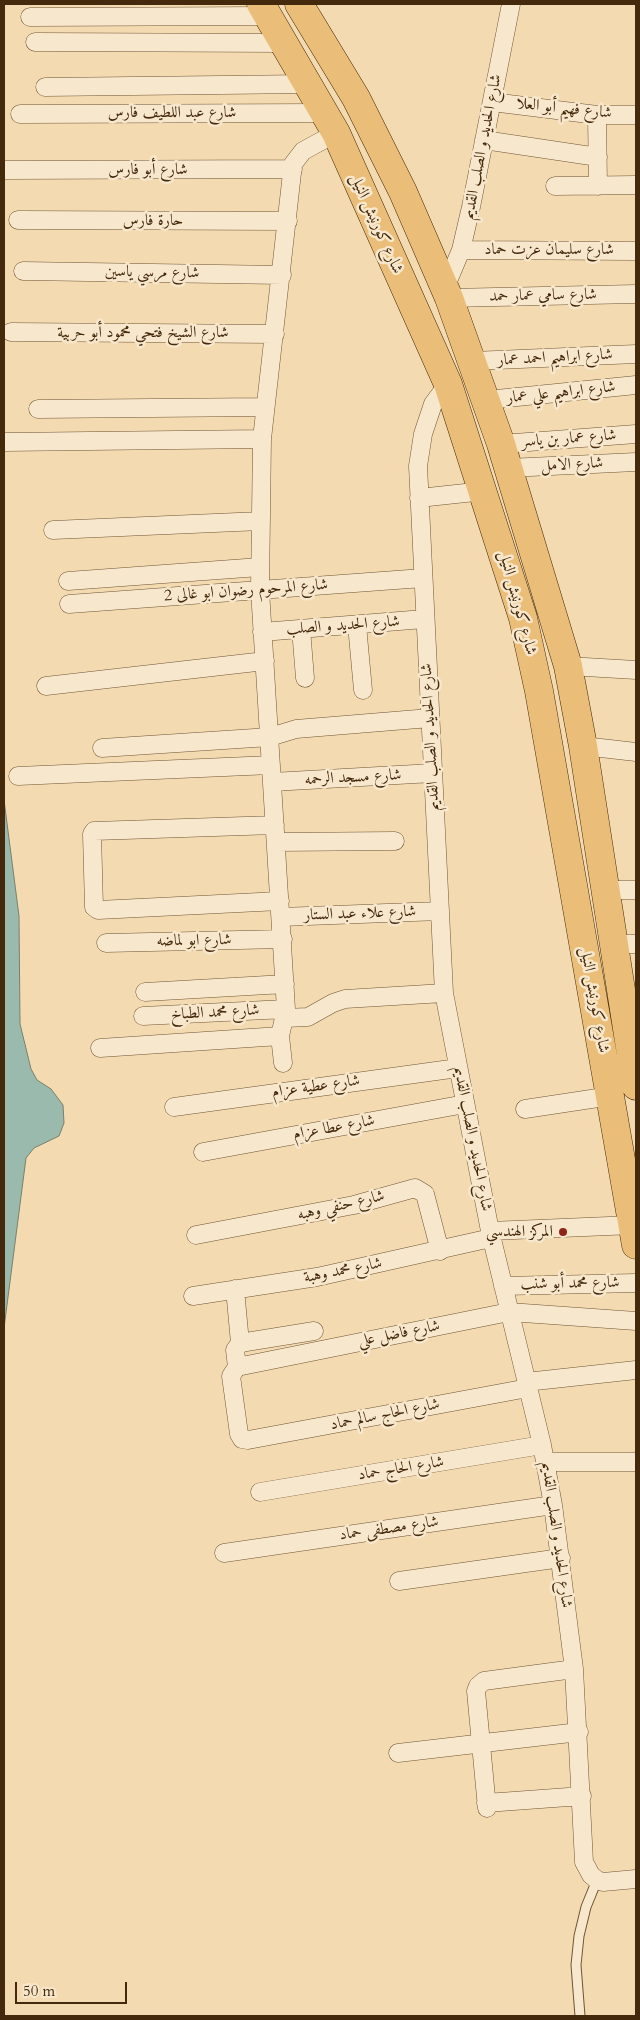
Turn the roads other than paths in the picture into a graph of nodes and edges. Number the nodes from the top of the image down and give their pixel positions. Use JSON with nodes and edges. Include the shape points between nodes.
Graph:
{"nodes":[{"id":1,"x":299,"y":4,"type":"edge"},
{"id":2,"x":511,"y":4,"type":"edge"},
{"id":3,"x":265,"y":10,"type":"edge"},
{"id":4,"x":30,"y":17,"type":"dead end"},
{"id":5,"x":35,"y":42,"type":"dead end"},
{"id":6,"x":286,"y":44,"type":"junction"},
{"id":7,"x":308,"y":84,"type":"junction"},
{"id":8,"x":45,"y":87,"type":"dead end"},
{"id":9,"x":492,"y":102,"type":"junction"},
{"id":10,"x":20,"y":114,"type":"dead end"},
{"id":11,"x":597,"y":115,"type":"junction"},
{"id":12,"x":636,"y":116,"type":"edge"},
{"id":13,"x":330,"y":123,"type":"junction"},
{"id":14,"x":484,"y":140,"type":"junction"},
{"id":15,"x":598,"y":157,"type":"junction"},
{"id":16,"x":4,"y":170,"type":"edge"},
{"id":17,"x":293,"y":170,"type":"junction"},
{"id":18,"x":636,"y":185,"type":"edge"},
{"id":19,"x":555,"y":186,"type":"dead end"},
{"id":20,"x":598,"y":186,"type":"junction"},
{"id":21,"x":18,"y":220,"type":"dead end"},
{"id":22,"x":288,"y":221,"type":"junction"},
{"id":23,"x":461,"y":250,"type":"junction"},
{"id":24,"x":636,"y":250,"type":"edge"},
{"id":25,"x":23,"y":271,"type":"dead end"},
{"id":26,"x":282,"y":275,"type":"junction"},
{"id":27,"x":447,"y":293,"type":"junction"},
{"id":28,"x":636,"y":294,"type":"edge"},
{"id":29,"x":11,"y":332,"type":"dead end"},
{"id":30,"x":274,"y":334,"type":"junction"},
{"id":31,"x":636,"y":354,"type":"edge"},
{"id":32,"x":473,"y":362,"type":"junction"},
{"id":33,"x":448,"y":384,"type":"junction"},
{"id":34,"x":636,"y":385,"type":"edge"},
{"id":35,"x":487,"y":400,"type":"junction"},
{"id":36,"x":265,"y":406,"type":"junction"},
{"id":37,"x":38,"y":409,"type":"dead end"},
{"id":38,"x":636,"y":434,"type":"edge"},
{"id":39,"x":262,"y":439,"type":"junction"},
{"id":40,"x":4,"y":442,"type":"edge"},
{"id":41,"x":505,"y":456,"type":"junction"},
{"id":42,"x":636,"y":462,"type":"edge"},
{"id":43,"x":484,"y":491,"type":"junction"},
{"id":44,"x":419,"y":498,"type":"junction"},
{"id":45,"x":261,"y":521,"type":"junction"},
{"id":46,"x":53,"y":530,"type":"dead end"},
{"id":47,"x":260,"y":567,"type":"junction"},
{"id":48,"x":423,"y":578,"type":"junction"},
{"id":49,"x":68,"y":581,"type":"dead end"},
{"id":50,"x":260,"y":590,"type":"junction"},
{"id":51,"x":69,"y":604,"type":"dead end"},
{"id":52,"x":424,"y":620,"type":"junction"},
{"id":53,"x":357,"y":625,"type":"junction"},
{"id":54,"x":301,"y":629,"type":"junction"},
{"id":55,"x":262,"y":632,"type":"junction"},
{"id":56,"x":265,"y":661,"type":"junction"},
{"id":57,"x":568,"y":666,"type":"junction"},
{"id":58,"x":636,"y":670,"type":"edge"},
{"id":59,"x":306,"y":678,"type":"dead end"},
{"id":60,"x":46,"y":686,"type":"dead end"},
{"id":61,"x":363,"y":690,"type":"dead end"},
{"id":62,"x":430,"y":718,"type":"junction"},
{"id":63,"x":270,"y":737,"type":"junction"},
{"id":64,"x":584,"y":746,"type":"junction"},
{"id":65,"x":102,"y":748,"type":"dead end"},
{"id":66,"x":636,"y":752,"type":"edge"},
{"id":67,"x":272,"y":773,"type":"junction"},
{"id":68,"x":433,"y":773,"type":"junction"},
{"id":69,"x":18,"y":776,"type":"dead end"},
{"id":70,"x":276,"y":834,"type":"junction"},
{"id":71,"x":395,"y":841,"type":"dead end"},
{"id":72,"x":605,"y":890,"type":"junction"},
{"id":73,"x":636,"y":890,"type":"edge"},
{"id":74,"x":281,"y":909,"type":"junction"},
{"id":75,"x":440,"y":911,"type":"junction"},
{"id":76,"x":283,"y":939,"type":"junction"},
{"id":77,"x":106,"y":943,"type":"dead end"},
{"id":78,"x":625,"y":944,"type":"edge"},
{"id":79,"x":628,"y":982,"type":"edge"},
{"id":80,"x":285,"y":984,"type":"junction"},
{"id":81,"x":145,"y":992,"type":"dead end"},
{"id":82,"x":444,"y":992,"type":"junction"},
{"id":83,"x":286,"y":1014,"type":"junction"},
{"id":84,"x":143,"y":1016,"type":"dead end"},
{"id":85,"x":280,"y":1036,"type":"junction"},
{"id":86,"x":633,"y":1044,"type":"edge"},
{"id":87,"x":100,"y":1048,"type":"dead end"},
{"id":88,"x":282,"y":1063,"type":"dead end"},
{"id":89,"x":458,"y":1068,"type":"junction"},
{"id":90,"x":636,"y":1086,"type":"edge"},
{"id":91,"x":465,"y":1104,"type":"junction"},
{"id":92,"x":174,"y":1107,"type":"dead end"},
{"id":93,"x":621,"y":1108,"type":"edge"},
{"id":94,"x":524,"y":1109,"type":"dead end"},
{"id":95,"x":203,"y":1152,"type":"dead end"},
{"id":96,"x":490,"y":1234,"type":"junction"},
{"id":97,"x":196,"y":1235,"type":"dead end"},
{"id":98,"x":634,"y":1235,"type":"edge"},
{"id":99,"x":440,"y":1250,"type":"junction"},
{"id":100,"x":636,"y":1283,"type":"edge"},
{"id":101,"x":503,"y":1286,"type":"junction"},
{"id":102,"x":235,"y":1289,"type":"junction"},
{"id":103,"x":193,"y":1296,"type":"dead end"},
{"id":104,"x":509,"y":1312,"type":"junction"},
{"id":105,"x":636,"y":1321,"type":"edge"},
{"id":106,"x":314,"y":1331,"type":"dead end"},
{"id":107,"x":240,"y":1343,"type":"junction"},
{"id":108,"x":237,"y":1367,"type":"junction"},
{"id":109,"x":636,"y":1370,"type":"edge"},
{"id":110,"x":527,"y":1385,"type":"junction"},
{"id":111,"x":544,"y":1454,"type":"junction"},
{"id":112,"x":636,"y":1462,"type":"edge"},
{"id":113,"x":260,"y":1492,"type":"dead end"},
{"id":114,"x":553,"y":1505,"type":"junction"},
{"id":115,"x":224,"y":1553,"type":"dead end"},
{"id":116,"x":561,"y":1558,"type":"junction"},
{"id":117,"x":399,"y":1581,"type":"dead end"},
{"id":118,"x":574,"y":1669,"type":"junction"},
{"id":119,"x":579,"y":1732,"type":"junction"},
{"id":120,"x":481,"y":1743,"type":"junction"},
{"id":121,"x":398,"y":1753,"type":"dead end"},
{"id":122,"x":582,"y":1796,"type":"junction"},
{"id":123,"x":636,"y":1879,"type":"edge"},
{"id":124,"x":597,"y":1880,"type":"junction"},
{"id":125,"x":580,"y":2016,"type":"edge"}],
"edges":[{"from":1,"to":27,"type":"highway","name":"شارع كورنيش النيل","via":[[356,98],[403,192]]},
{"from":2,"to":9,"type":"street","name":"شارع الحديد و الصلب القديم"},
{"from":3,"to":4,"type":"street"},
{"from":3,"to":6,"type":"highway","name":"شارع كورنيش النيل"},
{"from":5,"to":6,"type":"street"},
{"from":6,"to":7,"type":"highway","name":"شارع كورنيش النيل"},
{"from":7,"to":8,"type":"street"},
{"from":7,"to":13,"type":"highway","name":"شارع كورنيش النيل"},
{"from":9,"to":11,"type":"street","name":"شارع فهيم أبو العلا"},
{"from":9,"to":14,"type":"street","name":"شارع الحديد و الصلب القديم"},
{"from":10,"to":13,"type":"street","name":"شارع عبد اللطيف فارس"},
{"from":11,"to":12,"type":"street","name":"شارع فهيم أبو العلا"},
{"from":11,"to":15,"type":"street"},
{"from":13,"to":17,"type":"street","via":[[298,154]]},
{"from":13,"to":33,"type":"highway","name":"شارع كورنيش النيل"},
{"from":14,"to":15,"type":"street"},
{"from":14,"to":23,"type":"street","name":"شارع الحديد و الصلب القديم"},
{"from":15,"to":20,"type":"street"},
{"from":16,"to":17,"type":"street","name":"شارع أبو فارس"},
{"from":17,"to":22,"type":"street"},
{"from":18,"to":20,"type":"street"},
{"from":19,"to":20,"type":"street"},
{"from":21,"to":22,"type":"street","name":"حارة فارس"},
{"from":22,"to":26,"type":"street"},
{"from":23,"to":24,"type":"street","name":"شارع سليمان عزت حماد"},
{"from":23,"to":27,"type":"street","name":"شارع الحديد و الصلب القديم"},
{"from":25,"to":26,"type":"street","name":"شارع مرسي ياسين"},
{"from":26,"to":30,"type":"street"},
{"from":27,"to":28,"type":"street","name":"شارع سامي عمار حمد"},
{"from":27,"to":32,"type":"highway","name":"شارع كورنيش النيل"},
{"from":29,"to":30,"type":"street","name":"شارع الشيخ فتحي محمود أبو حربية"},
{"from":30,"to":36,"type":"street"},
{"from":31,"to":32,"type":"street","name":"شارع ابراهيم احمد عمار"},
{"from":32,"to":35,"type":"highway","name":"شارع كورنيش النيل"},
{"from":33,"to":43,"type":"highway","name":"شارع كورنيش النيل"},
{"from":33,"to":44,"type":"street","name":"شارع الحديد و الصلب القديم","via":[[433,404],[423,434],[418,466]]},
{"from":34,"to":35,"type":"street","name":"شارع ابراهيم علي عمار"},
{"from":35,"to":41,"type":"highway","name":"شارع كورنيش النيل"},
{"from":36,"to":37,"type":"street"},
{"from":36,"to":39,"type":"street"},
{"from":38,"to":41,"type":"street","name":"شارع عمار بن ياسر"},
{"from":39,"to":40,"type":"street"},
{"from":39,"to":45,"type":"street"},
{"from":41,"to":42,"type":"street","name":"شارع الامل"},
{"from":41,"to":57,"type":"highway","name":"شارع كورنيش النيل"},
{"from":43,"to":44,"type":"street"},
{"from":43,"to":93,"type":"highway","name":"شارع كورنيش النيل","via":[[523,618]]},
{"from":44,"to":48,"type":"street","name":"شارع الحديد و الصلب القديم"},
{"from":45,"to":46,"type":"street"},
{"from":45,"to":47,"type":"street"},
{"from":47,"to":49,"type":"street"},
{"from":47,"to":50,"type":"street"},
{"from":48,"to":50,"type":"street","name":"شارع المرحوم رضوان ابو غالى 2"},
{"from":48,"to":52,"type":"street","name":"شارع الحديد و الصلب القديم"},
{"from":50,"to":51,"type":"street","name":"شارع المرحوم رضوان ابو غالى 2"},
{"from":50,"to":55,"type":"street"},
{"from":52,"to":53,"type":"street","name":"شارع الحديد و الصلب"},
{"from":52,"to":62,"type":"street","name":"شارع الحديد و الصلب القديم"},
{"from":53,"to":54,"type":"street","name":"شارع الحديد و الصلب"},
{"from":53,"to":61,"type":"street"},
{"from":54,"to":55,"type":"street","name":"شارع الحديد و الصلب"},
{"from":54,"to":59,"type":"street"},
{"from":55,"to":56,"type":"street"},
{"from":56,"to":60,"type":"street"},
{"from":56,"to":63,"type":"street"},
{"from":57,"to":58,"type":"street"},
{"from":57,"to":64,"type":"highway","name":"شارع كورنيش النيل"},
{"from":62,"to":63,"type":"street","via":[[296,729]]},
{"from":62,"to":68,"type":"street","name":"شارع الحديد و الصلب القديم"},
{"from":63,"to":65,"type":"street"},
{"from":63,"to":67,"type":"street"},
{"from":64,"to":66,"type":"street"},
{"from":64,"to":72,"type":"highway","name":"شارع كورنيش النيل"},
{"from":67,"to":68,"type":"street","name":"شارع مسجد الرحمه"},
{"from":67,"to":69,"type":"street","name":"شارع مسجد الرحمه"},
{"from":67,"to":70,"type":"street"},
{"from":68,"to":75,"type":"street","name":"شارع الحديد و الصلب القديم"},
{"from":70,"to":71,"type":"street"},
{"from":70,"to":74,"type":"street"},
{"from":70,"to":74,"type":"street","name":"شارع علاء عبد الستار","via":[[94,831],[94,907],[98,910]]},
{"from":72,"to":73,"type":"street"},
{"from":72,"to":78,"type":"highway","name":"شارع كورنيش النيل"},
{"from":74,"to":75,"type":"street","name":"شارع علاء عبد الستار"},
{"from":74,"to":76,"type":"street"},
{"from":75,"to":82,"type":"street","name":"شارع الحديد و الصلب القديم"},
{"from":76,"to":77,"type":"street","name":"شارع ابو لماضه"},
{"from":76,"to":80,"type":"street"},
{"from":78,"to":79,"type":"highway","name":"شارع كورنيش النيل"},
{"from":79,"to":86,"type":"highway","name":"شارع كورنيش النيل"},
{"from":80,"to":81,"type":"street"},
{"from":80,"to":83,"type":"street"},
{"from":82,"to":83,"type":"street","name":"شارع محمد الطباخ","via":[[345,999],[308,1017]]},
{"from":82,"to":89,"type":"street","name":"شارع الحديد و الصلب القديم"},
{"from":83,"to":84,"type":"street","name":"شارع محمد الطباخ"},
{"from":83,"to":85,"type":"street"},
{"from":85,"to":87,"type":"street"},
{"from":85,"to":88,"type":"street"},
{"from":86,"to":90,"type":"highway","name":"شارع كورنيش النيل"},
{"from":89,"to":91,"type":"street","name":"شارع الحديد و الصلب القديم"},
{"from":89,"to":92,"type":"street","name":"شارع عطية عزام"},
{"from":91,"to":95,"type":"street","name":"شارع عطا عزام"},
{"from":91,"to":96,"type":"street","name":"شارع الحديد و الصلب القديم"},
{"from":93,"to":94,"type":"street"},
{"from":93,"to":98,"type":"highway","name":"شارع كورنيش النيل"},
{"from":96,"to":98,"type":"street","name":"شارع محمد وهبة"},
{"from":96,"to":99,"type":"street","name":"شارع محمد وهبة"},
{"from":96,"to":101,"type":"street","name":"شارع الحديد و الصلب القديم"},
{"from":97,"to":99,"type":"street","name":"شارع حنفي وهبه","via":[[354,1205],[414,1188],[425,1194]]},
{"from":99,"to":102,"type":"street","name":"شارع محمد وهبة","via":[[317,1277]]},
{"from":100,"to":101,"type":"street","name":"شارع محمد أبو شنب"},
{"from":101,"to":104,"type":"street","name":"شارع الحديد و الصلب القديم"},
{"from":102,"to":103,"type":"street","name":"شارع محمد وهبة"},
{"from":102,"to":107,"type":"street"},
{"from":104,"to":105,"type":"street","name":"شارع فاضل علي"},
{"from":104,"to":108,"type":"street","name":"شارع فاضل علي"},
{"from":104,"to":110,"type":"street","name":"شارع الحديد و الصلب القديم"},
{"from":106,"to":107,"type":"street"},
{"from":107,"to":108,"type":"street","via":[[235,1350]]},
{"from":108,"to":110,"type":"street","name":"شارع الحاج سالم حماد","via":[[232,1376],[242,1439],[254,1440]]},
{"from":109,"to":110,"type":"street","name":"شارع الحاج سالم حماد"},
{"from":110,"to":111,"type":"street","name":"شارع الحديد و الصلب القديم"},
{"from":111,"to":112,"type":"street","name":"شارع الحاج حماد"},
{"from":111,"to":113,"type":"street","name":"شارع الحاج حماد"},
{"from":111,"to":114,"type":"street","name":"شارع الحديد و الصلب القديم"},
{"from":114,"to":115,"type":"street","name":"شارع مصطفى حماد"},
{"from":114,"to":116,"type":"street","name":"شارع الحديد و الصلب القديم"},
{"from":116,"to":117,"type":"street"},
{"from":116,"to":118,"type":"street","name":"شارع الحديد و الصلب القديم"},
{"from":118,"to":119,"type":"street","name":"شارع الحديد و الصلب القديم"},
{"from":118,"to":120,"type":"street","via":[[480,1684],[476,1691]]},
{"from":119,"to":120,"type":"street"},
{"from":119,"to":122,"type":"street","name":"شارع الحديد و الصلب القديم"},
{"from":120,"to":121,"type":"street"},
{"from":120,"to":122,"type":"street","via":[[486,1806]]},
{"from":122,"to":124,"type":"street","name":"شارع الحديد و الصلب القديم","via":[[584,1862]]},
{"from":123,"to":124,"type":"street"},
{"from":124,"to":125,"type":"lane","via":[[579,1936],[576,1965]]}]}
